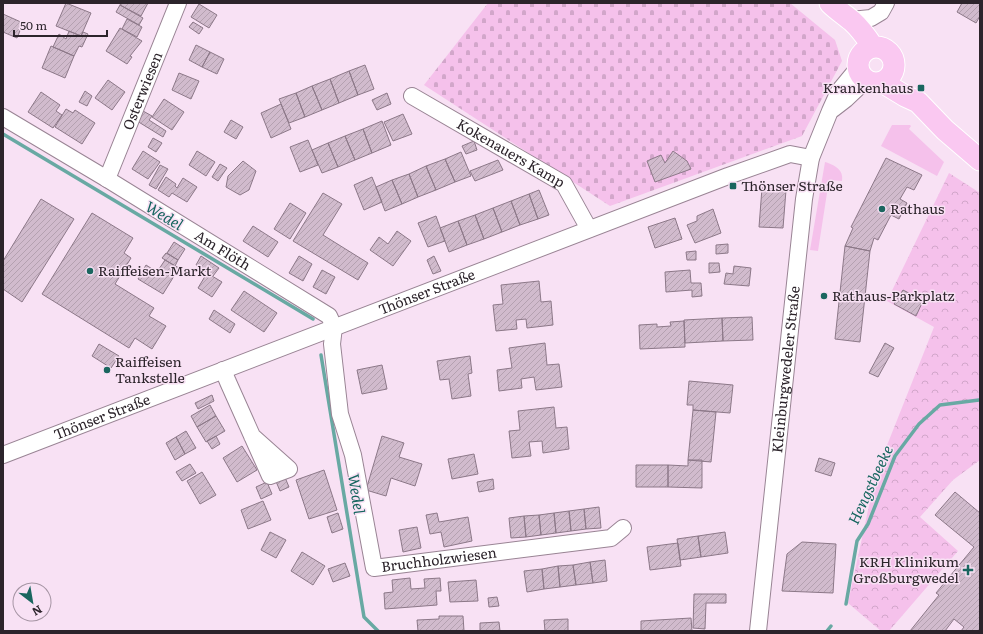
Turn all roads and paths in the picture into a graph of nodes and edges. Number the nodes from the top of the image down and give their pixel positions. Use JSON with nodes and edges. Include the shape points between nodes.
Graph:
{"nodes":[{"id":1,"x":178,"y":3,"type":"edge"},
{"id":2,"x":886,"y":3,"type":"edge"},
{"id":3,"x":839,"y":11,"type":"edge"},
{"id":4,"x":872,"y":67,"type":"junction"},
{"id":5,"x":412,"y":96,"type":"dead end"},
{"id":6,"x":3,"y":117,"type":"edge"},
{"id":7,"x":811,"y":158,"type":"junction"},
{"id":8,"x":980,"y":160,"type":"edge"},
{"id":9,"x":107,"y":179,"type":"junction"},
{"id":10,"x":589,"y":229,"type":"junction"},
{"id":11,"x":334,"y":327,"type":"junction"},
{"id":12,"x":223,"y":370,"type":"junction"},
{"id":13,"x":252,"y":436,"type":"dead end"},
{"id":14,"x":3,"y":455,"type":"edge"},
{"id":15,"x":623,"y":528,"type":"dead end"},
{"id":16,"x":758,"y":631,"type":"edge"}],
"edges":[{"from":1,"to":9,"type":"street","name":"Osterwiesen"},
{"from":2,"to":3,"type":"street","via":[[881,12],[871,18]]},
{"from":3,"to":4,"type":"main road"},
{"from":4,"to":7,"type":"street","name":"Kleinburgwedeler Straße","via":[[839,92]]},
{"from":4,"to":8,"type":"main road","via":[[905,96],[918,102],[945,130]]},
{"from":5,"to":10,"type":"street","name":"Kokenauers Kamp","via":[[564,184]]},
{"from":6,"to":9,"type":"street","name":"Am Flöth"},
{"from":7,"to":10,"type":"street","name":"Thönser Straße","via":[[790,154]]},
{"from":7,"to":16,"type":"street","name":"Kleinburgwedeler Straße"},
{"from":9,"to":11,"type":"street","name":"Am Flöth","via":[[329,316]]},
{"from":10,"to":11,"type":"street","name":"Thönser Straße"},
{"from":11,"to":12,"type":"street","name":"Thönser Straße"},
{"from":11,"to":15,"type":"street","name":"Bruchholzwiesen","via":[[332,344],[340,414],[353,455],[374,568],[611,538]]},
{"from":12,"to":13,"type":"street"},
{"from":12,"to":14,"type":"street","name":"Thönser Straße"}]}
